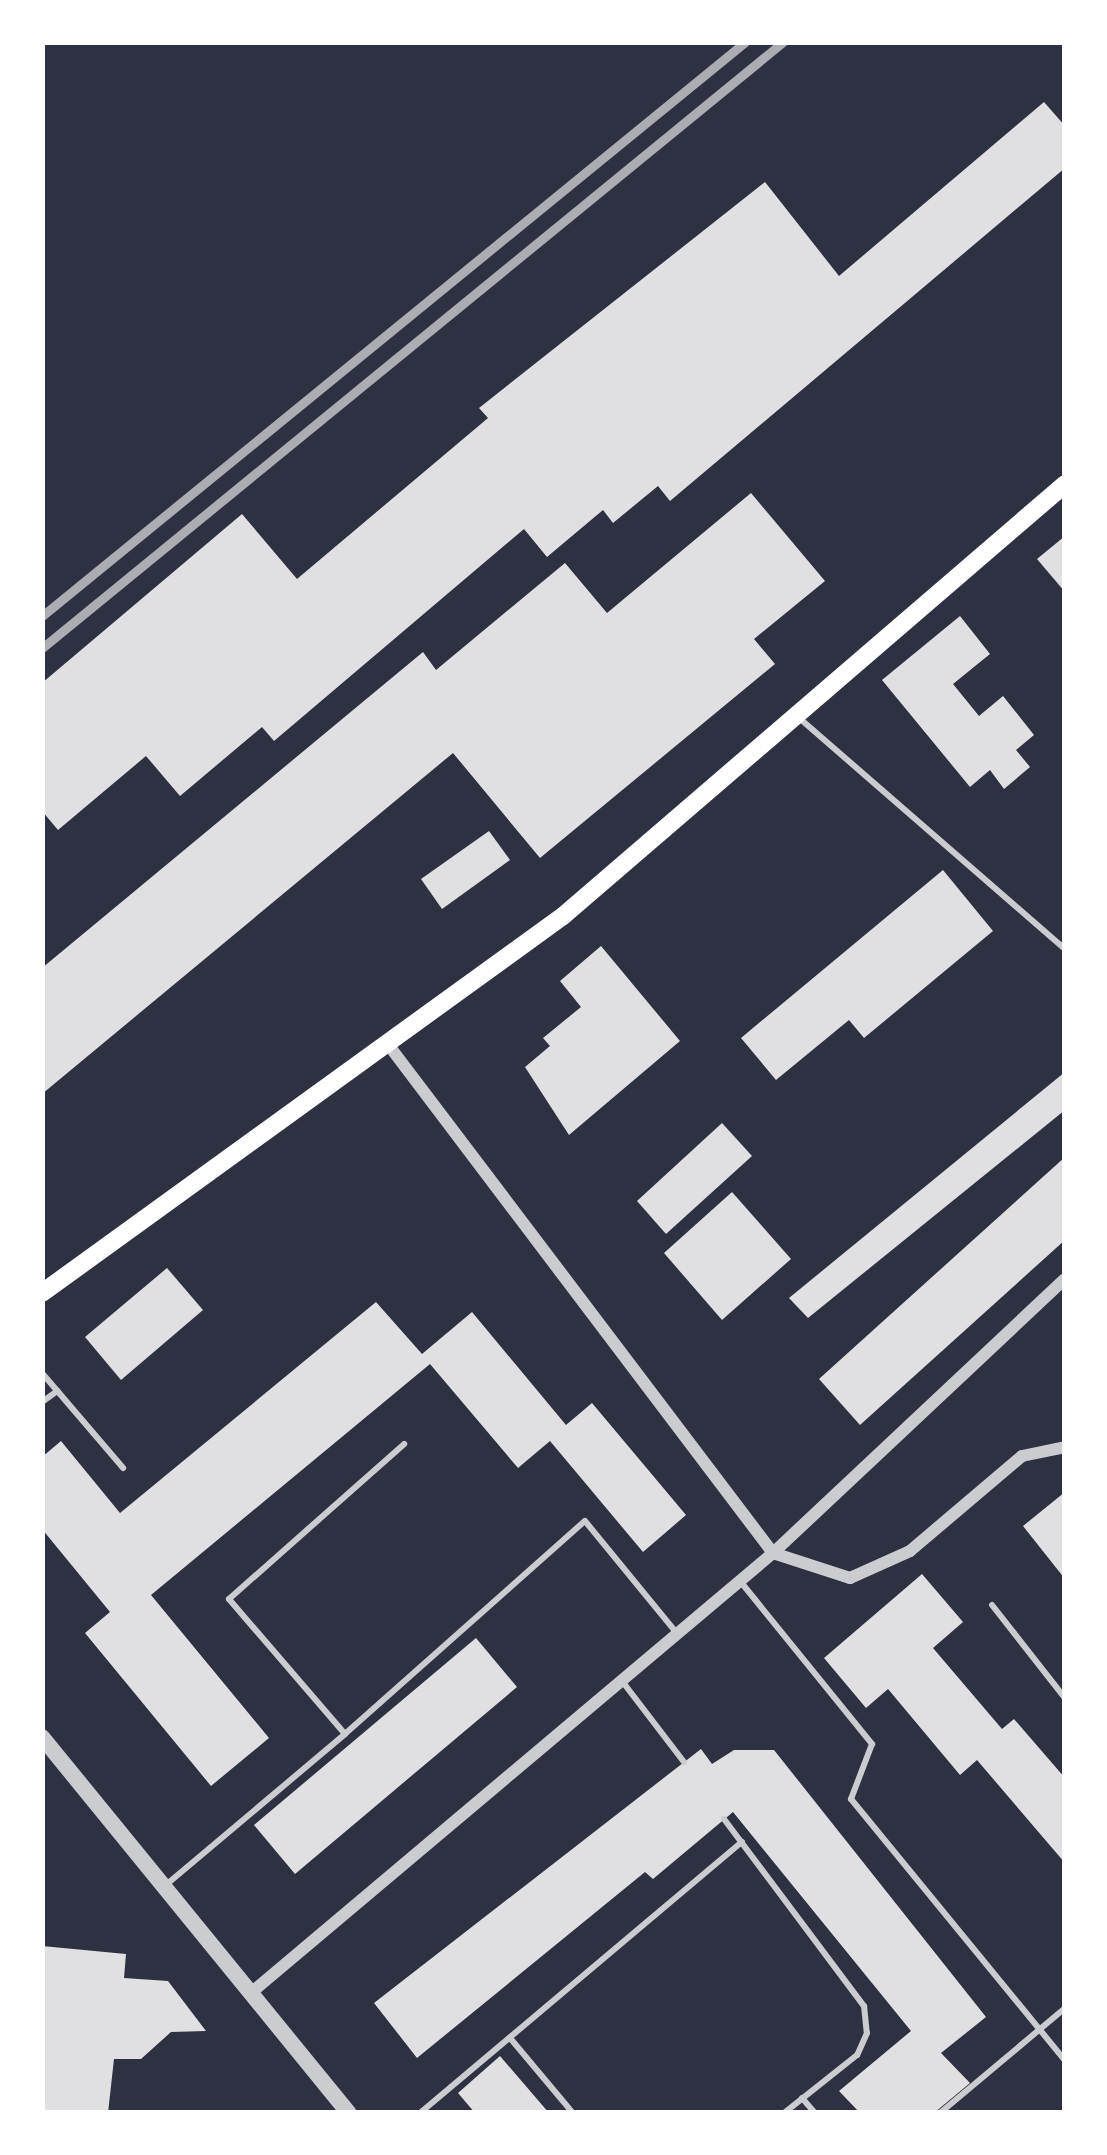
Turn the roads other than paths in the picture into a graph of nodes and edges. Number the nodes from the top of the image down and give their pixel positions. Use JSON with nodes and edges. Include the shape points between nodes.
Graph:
{"nodes":[{"id":1,"x":1065,"y":484,"type":"edge"},
{"id":2,"x":796,"y":715,"type":"junction"},
{"id":3,"x":1065,"y":949,"type":"edge"},
{"id":4,"x":387,"y":1043,"type":"junction"},
{"id":5,"x":1065,"y":1279,"type":"edge"},
{"id":6,"x":42,"y":1293,"type":"edge"},
{"id":7,"x":42,"y":1373,"type":"edge"},
{"id":8,"x":57,"y":1391,"type":"junction"},
{"id":9,"x":42,"y":1402,"type":"edge"},
{"id":10,"x":404,"y":1444,"type":"dead end"},
{"id":11,"x":1065,"y":1447,"type":"edge"},
{"id":12,"x":123,"y":1468,"type":"dead end"},
{"id":13,"x":773,"y":1553,"type":"junction"},
{"id":14,"x":740,"y":1581,"type":"junction"},
{"id":15,"x":992,"y":1605,"type":"dead end"},
{"id":16,"x":677,"y":1634,"type":"junction"},
{"id":17,"x":622,"y":1681,"type":"junction"},
{"id":18,"x":1065,"y":1698,"type":"edge"},
{"id":19,"x":345,"y":1734,"type":"junction"},
{"id":20,"x":42,"y":1737,"type":"edge"},
{"id":21,"x":684,"y":1762,"type":"dead end"},
{"id":22,"x":724,"y":1820,"type":"dead end"},
{"id":23,"x":742,"y":1842,"type":"junction"},
{"id":24,"x":165,"y":1886,"type":"junction"},
{"id":25,"x":252,"y":1992,"type":"junction"},
{"id":26,"x":1065,"y":2008,"type":"edge"},
{"id":27,"x":1040,"y":2029,"type":"junction"},
{"id":28,"x":510,"y":2038,"type":"junction"},
{"id":29,"x":1065,"y":2060,"type":"edge"},
{"id":30,"x":802,"y":2098,"type":"junction"},
{"id":31,"x":349,"y":2113,"type":"edge"},
{"id":32,"x":420,"y":2113,"type":"edge"},
{"id":33,"x":573,"y":2113,"type":"edge"},
{"id":34,"x":784,"y":2113,"type":"edge"},
{"id":35,"x":815,"y":2113,"type":"edge"},
{"id":36,"x":940,"y":2113,"type":"edge"}],
"edges":[{"from":1,"to":2,"type":"main road"},
{"from":2,"to":3,"type":"lane"},
{"from":2,"to":4,"type":"main road","via":[[562,916]]},
{"from":4,"to":6,"type":"main road"},
{"from":4,"to":13,"type":"street"},
{"from":5,"to":13,"type":"street"},
{"from":7,"to":8,"type":"lane"},
{"from":8,"to":9,"type":"lane"},
{"from":8,"to":12,"type":"lane"},
{"from":10,"to":19,"type":"lane","via":[[229,1599]]},
{"from":11,"to":13,"type":"street","via":[[1022,1456],[910,1551],[850,1578]]},
{"from":13,"to":14,"type":"street"},
{"from":14,"to":16,"type":"street"},
{"from":14,"to":27,"type":"lane","via":[[872,1744],[851,1798]]},
{"from":15,"to":18,"type":"lane"},
{"from":16,"to":17,"type":"street"},
{"from":16,"to":19,"type":"lane","via":[[585,1521]]},
{"from":17,"to":21,"type":"lane"},
{"from":17,"to":25,"type":"street"},
{"from":19,"to":24,"type":"lane"},
{"from":20,"to":24,"type":"street"},
{"from":22,"to":23,"type":"lane"},
{"from":23,"to":28,"type":"lane"},
{"from":23,"to":30,"type":"lane","via":[[864,2006],[867,2033],[856,2055]]},
{"from":24,"to":25,"type":"street"},
{"from":25,"to":31,"type":"street"},
{"from":26,"to":27,"type":"lane"},
{"from":27,"to":29,"type":"lane"},
{"from":27,"to":36,"type":"lane"},
{"from":28,"to":32,"type":"lane"},
{"from":28,"to":33,"type":"lane"},
{"from":30,"to":34,"type":"lane"},
{"from":30,"to":35,"type":"lane"}]}
